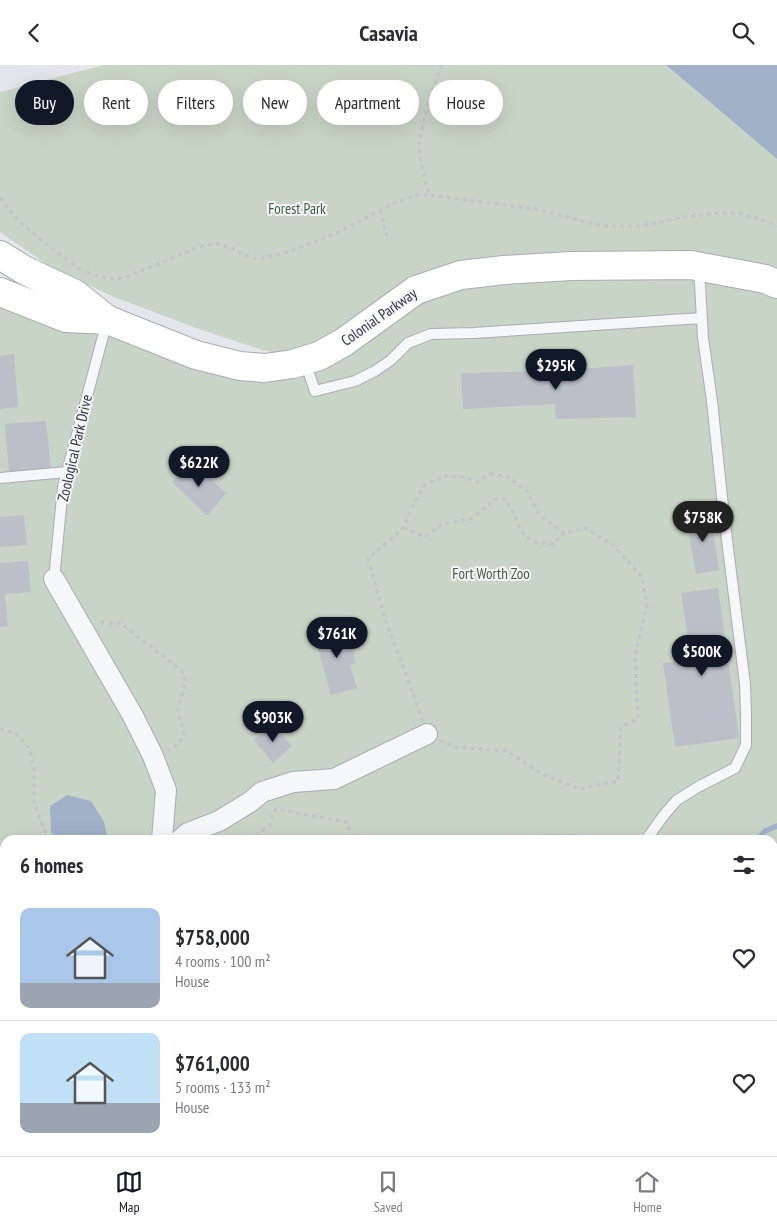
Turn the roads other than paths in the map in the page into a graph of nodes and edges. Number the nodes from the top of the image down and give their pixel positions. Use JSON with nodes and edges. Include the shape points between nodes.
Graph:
{"nodes":[{"id":1,"x":0,"y":255,"type":"edge"},
{"id":2,"x":698,"y":266,"type":"junction"},
{"id":3,"x":777,"y":284,"type":"edge"},
{"id":4,"x":0,"y":292,"type":"edge"},
{"id":5,"x":702,"y":318,"type":"junction"},
{"id":6,"x":108,"y":319,"type":"junction"},
{"id":7,"x":305,"y":360,"type":"junction"},
{"id":8,"x":67,"y":472,"type":"junction"},
{"id":9,"x":0,"y":477,"type":"edge"},
{"id":10,"x":54,"y":579,"type":"joint"},
{"id":11,"x":427,"y":734,"type":"road end"},
{"id":12,"x":162,"y":835,"type":"edge"},
{"id":13,"x":186,"y":835,"type":"edge"},
{"id":14,"x":650,"y":835,"type":"edge"}],
"edges":[{"from":1,"to":6,"type":"street","name":"Colonial Parkway","via":[[75,294]]},
{"from":2,"to":3,"type":"street","name":"Colonial Parkway"},
{"from":2,"to":5,"type":"lane"},
{"from":2,"to":7,"type":"street","name":"Colonial Parkway","via":[[571,266],[461,275],[416,290],[344,342]]},
{"from":4,"to":6,"type":"street","name":"Colonial Parkway","via":[[66,318]]},
{"from":5,"to":7,"type":"lane","via":[[431,334],[408,343],[391,360],[355,381],[315,391]]},
{"from":5,"to":14,"type":"lane","via":[[745,685],[746,745],[735,768],[677,800]]},
{"from":6,"to":7,"type":"street","name":"Colonial Parkway","via":[[196,355],[240,367],[265,368]]},
{"from":6,"to":8,"type":"lane","name":"Zoological Park Drive"},
{"from":8,"to":9,"type":"lane"},
{"from":8,"to":10,"type":"lane","name":"Zoological Park Drive"},
{"from":10,"to":12,"type":"street","via":[[133,716],[154,759],[166,790]]},
{"from":11,"to":13,"type":"street","via":[[334,779],[292,782],[262,792],[219,821]]}]}
